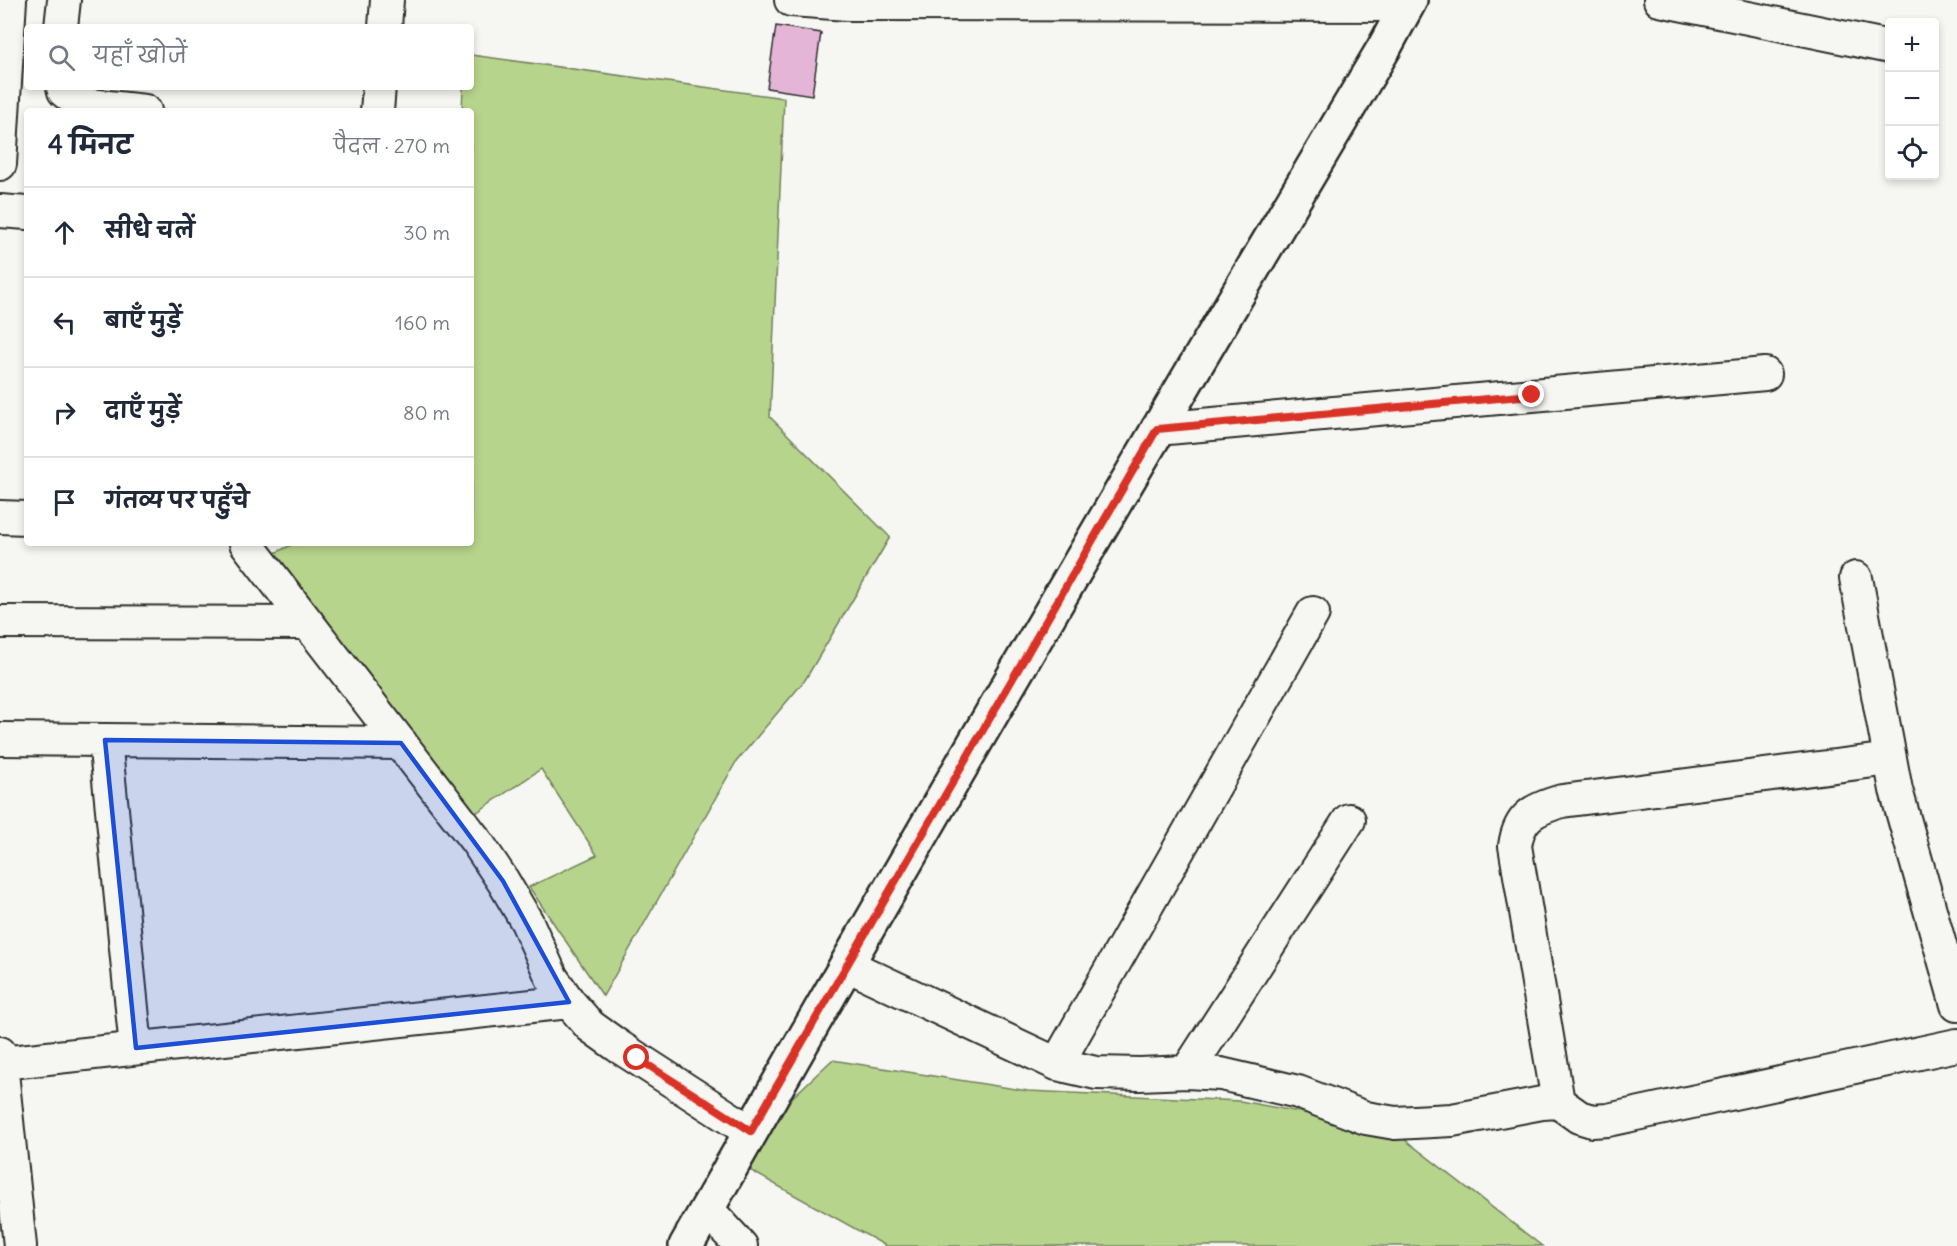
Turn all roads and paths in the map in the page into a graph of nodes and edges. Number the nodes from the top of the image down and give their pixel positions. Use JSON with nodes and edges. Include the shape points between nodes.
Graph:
{"nodes":[{"id":1,"x":10,"y":0,"type":"edge"},
{"id":2,"x":64,"y":0,"type":"edge"},
{"id":3,"x":387,"y":0,"type":"edge"},
{"id":4,"x":791,"y":0,"type":"edge"},
{"id":5,"x":1660,"y":0,"type":"edge"},
{"id":6,"x":1193,"y":2,"type":"edge"},
{"id":7,"x":1409,"y":2,"type":"edge"},
{"id":8,"x":61,"y":24,"type":"edge"},
{"id":9,"x":385,"y":24,"type":"edge"},
{"id":10,"x":1885,"y":46,"type":"edge"},
{"id":11,"x":64,"y":90,"type":"edge"},
{"id":12,"x":380,"y":90,"type":"edge"},
{"id":13,"x":112,"y":108,"type":"edge"},
{"id":14,"x":377,"y":108,"type":"edge"},
{"id":15,"x":0,"y":164,"type":"edge"},
{"id":16,"x":0,"y":211,"type":"edge"},
{"id":17,"x":24,"y":213,"type":"edge"},
{"id":18,"x":1766,"y":374,"type":"dead end"},
{"id":19,"x":1157,"y":429,"type":"junction"},
{"id":20,"x":0,"y":517,"type":"edge"},
{"id":21,"x":24,"y":518,"type":"edge"},
{"id":22,"x":248,"y":546,"type":"edge"},
{"id":23,"x":1856,"y":578,"type":"dead end"},
{"id":24,"x":1313,"y":613,"type":"dead end"},
{"id":25,"x":0,"y":621,"type":"edge"},
{"id":26,"x":308,"y":623,"type":"junction"},
{"id":27,"x":0,"y":739,"type":"edge"},
{"id":28,"x":105,"y":740,"type":"junction"},
{"id":29,"x":401,"y":743,"type":"junction"},
{"id":30,"x":1890,"y":759,"type":"junction"},
{"id":31,"x":1349,"y":820,"type":"dead end"},
{"id":32,"x":847,"y":965,"type":"junction"},
{"id":33,"x":569,"y":1002,"type":"junction"},
{"id":34,"x":1957,"y":1005,"type":"edge"},
{"id":35,"x":1957,"y":1045,"type":"edge"},
{"id":36,"x":136,"y":1048,"type":"junction"},
{"id":37,"x":0,"y":1058,"type":"edge"},
{"id":38,"x":1057,"y":1064,"type":"junction"},
{"id":39,"x":1188,"y":1072,"type":"junction"},
{"id":40,"x":1558,"y":1102,"type":"junction"},
{"id":41,"x":751,"y":1131,"type":"junction"},
{"id":42,"x":707,"y":1209,"type":"junction"},
{"id":43,"x":20,"y":1246,"type":"edge"},
{"id":44,"x":686,"y":1246,"type":"edge"},
{"id":45,"x":741,"y":1246,"type":"edge"}],
"edges":[{"from":1,"to":15,"type":"street"},
{"from":2,"to":8,"type":"street"},
{"from":3,"to":9,"type":"street"},
{"from":4,"to":6,"type":"street","via":[[848,4]]},
{"from":5,"to":10,"type":"street"},
{"from":6,"to":7,"type":"street"},
{"from":7,"to":19,"type":"main road"},
{"from":11,"to":13,"type":"street","via":[[80,105]]},
{"from":12,"to":14,"type":"street"},
{"from":16,"to":17,"type":"street"},
{"from":18,"to":19,"type":"street"},
{"from":19,"to":32,"type":"main road"},
{"from":20,"to":21,"type":"street"},
{"from":22,"to":26,"type":"street"},
{"from":23,"to":30,"type":"street"},
{"from":24,"to":38,"type":"street"},
{"from":25,"to":26,"type":"street"},
{"from":26,"to":29,"type":"street"},
{"from":27,"to":28,"type":"street"},
{"from":28,"to":29,"type":"street"},
{"from":28,"to":36,"type":"street"},
{"from":29,"to":33,"type":"street","via":[[503,881],[552,978]]},
{"from":30,"to":34,"type":"street","via":[[1904,822]]},
{"from":30,"to":40,"type":"street","via":[[1562,801],[1543,806],[1529,816],[1518,829],[1515,846]]},
{"from":31,"to":39,"type":"street"},
{"from":32,"to":38,"type":"street"},
{"from":32,"to":41,"type":"main road"},
{"from":33,"to":36,"type":"street"},
{"from":33,"to":41,"type":"street","via":[[590,1026],[618,1046]]},
{"from":35,"to":40,"type":"street","via":[[1608,1120],[1579,1117]]},
{"from":36,"to":37,"type":"street"},
{"from":37,"to":43,"type":"street"},
{"from":38,"to":39,"type":"street","via":[[1096,1073]]},
{"from":39,"to":40,"type":"street","via":[[1221,1074],[1298,1092],[1366,1118],[1395,1124],[1452,1120]]},
{"from":41,"to":42,"type":"main road"},
{"from":42,"to":44,"type":"main road"},
{"from":42,"to":45,"type":"street"}]}
